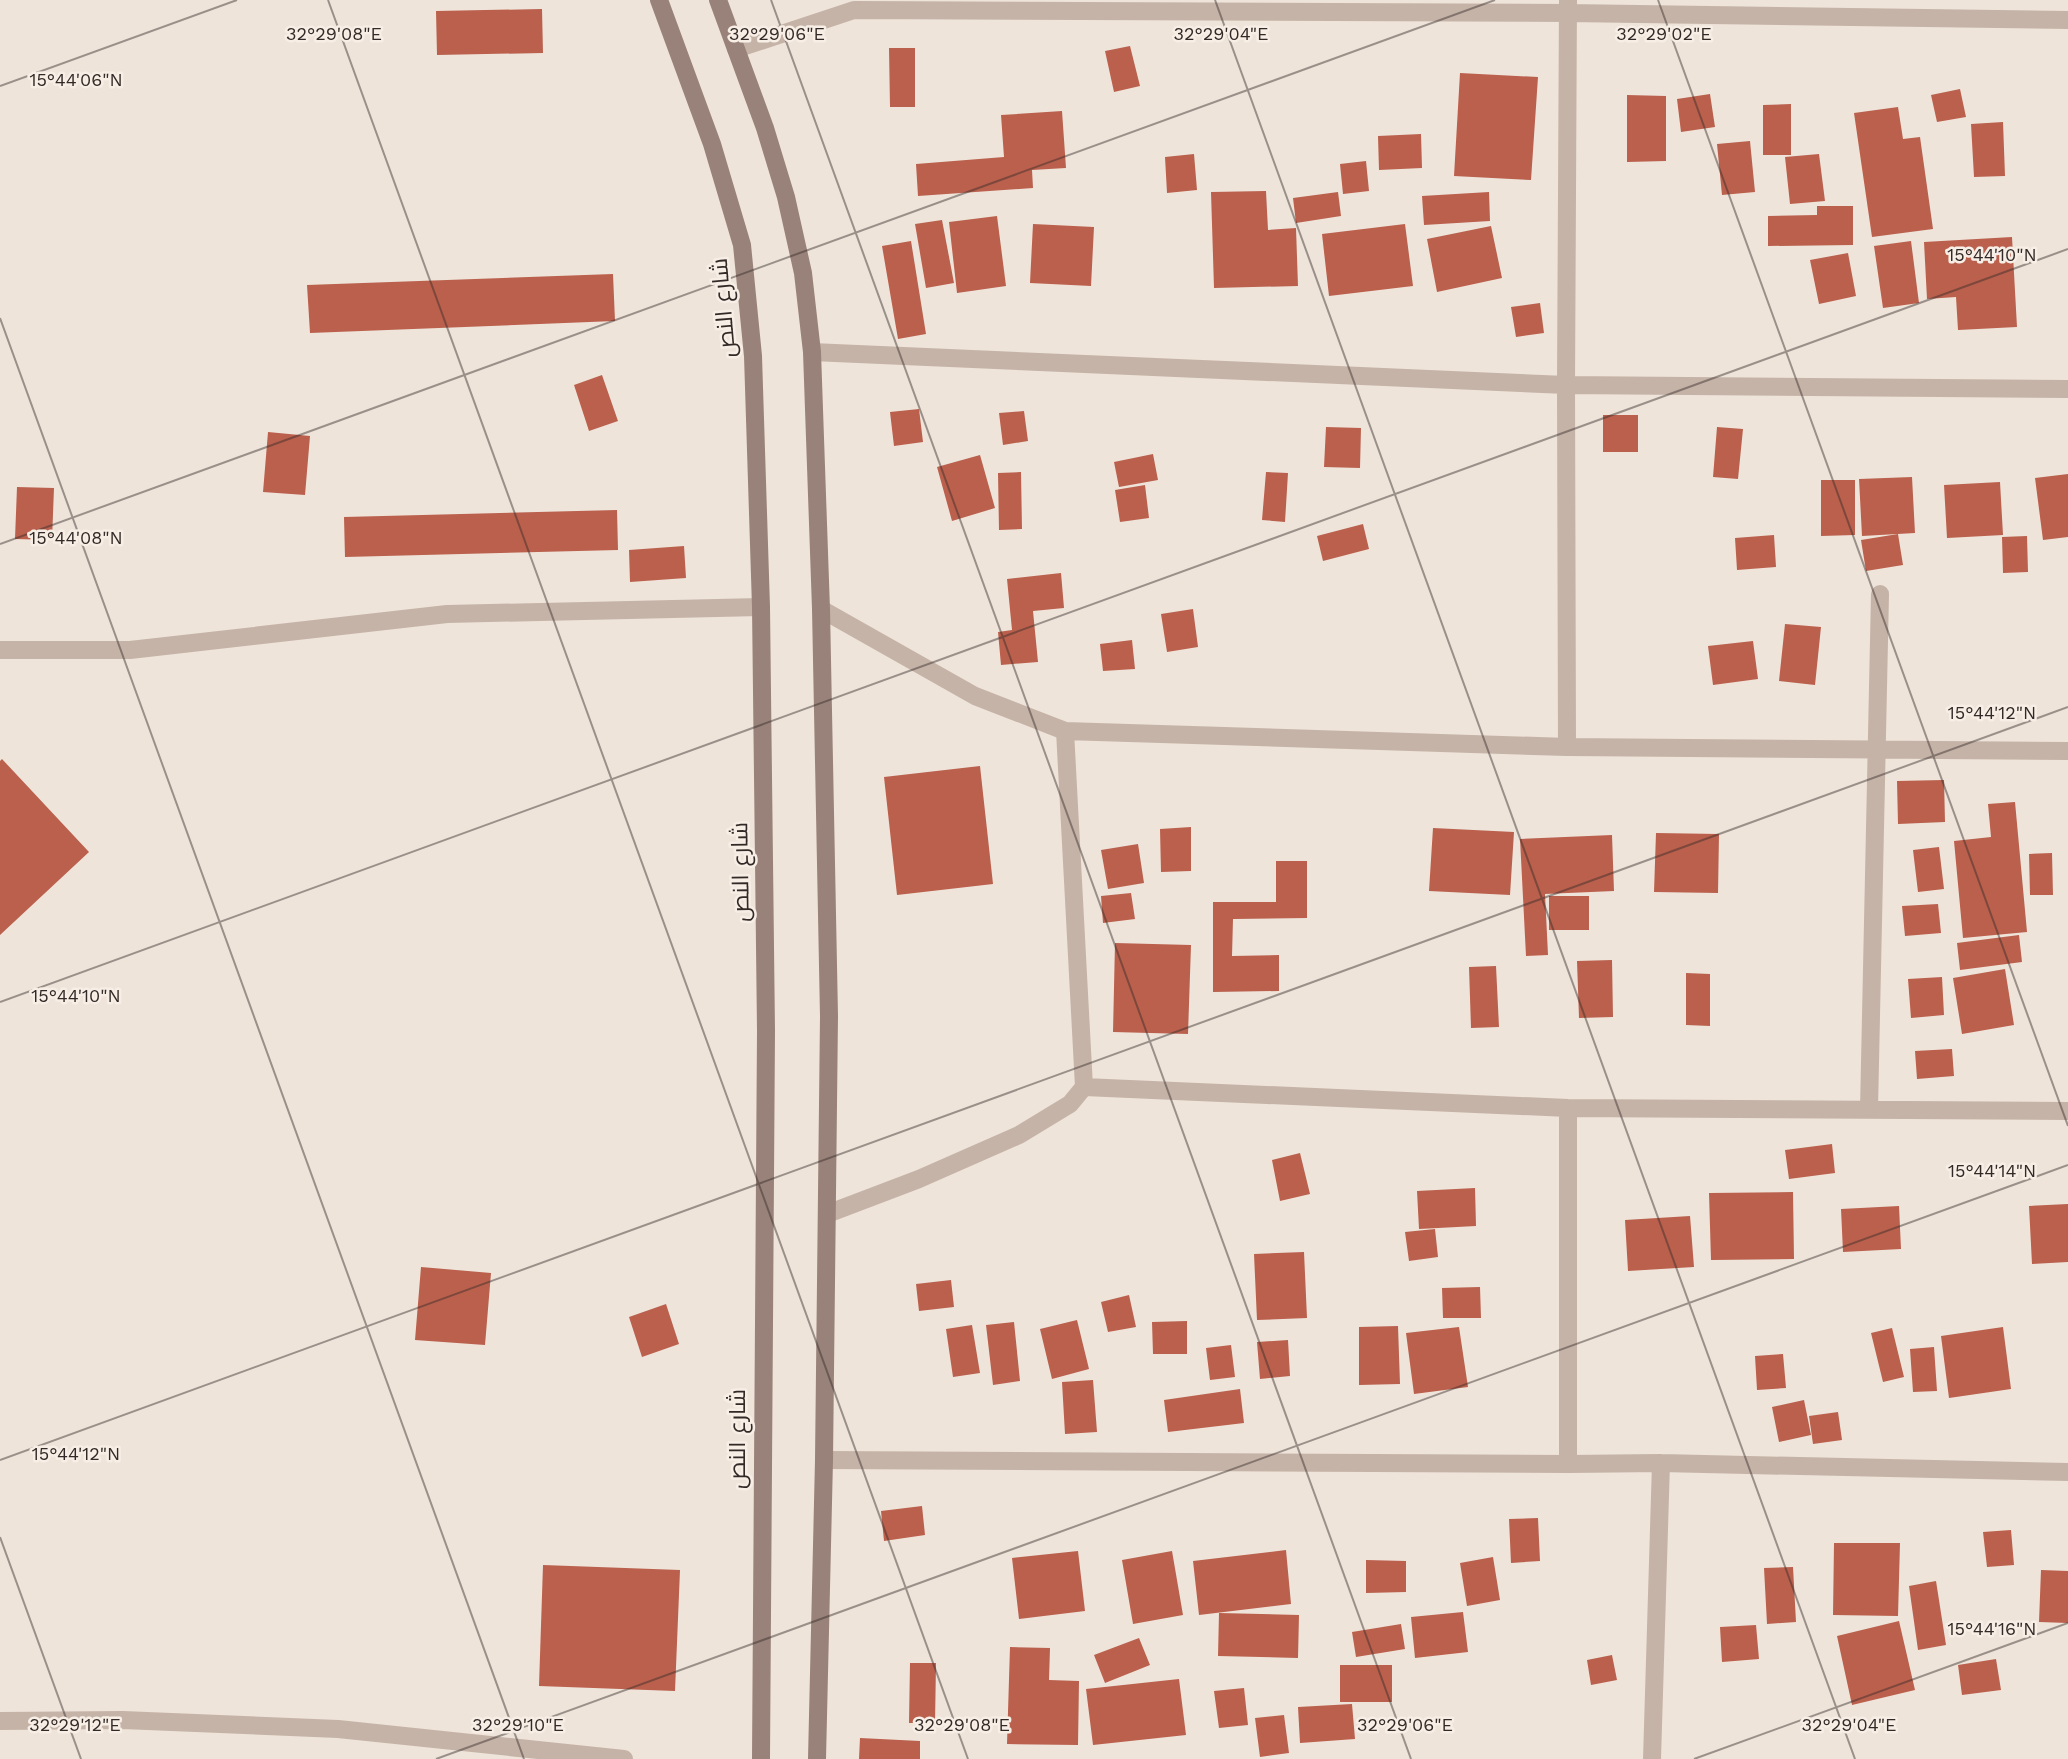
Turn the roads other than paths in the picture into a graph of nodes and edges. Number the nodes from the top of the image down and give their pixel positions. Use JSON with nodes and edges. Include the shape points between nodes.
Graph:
{"nodes":[{"id":1,"x":659,"y":0,"type":"edge"},
{"id":2,"x":718,"y":0,"type":"edge"},
{"id":3,"x":854,"y":5,"type":"edge"},
{"id":4,"x":1568,"y":6,"type":"edge"},
{"id":5,"x":2068,"y":20,"type":"edge"},
{"id":6,"x":736,"y":49,"type":"junction"},
{"id":7,"x":812,"y":352,"type":"junction"},
{"id":8,"x":1566,"y":385,"type":"junction"},
{"id":9,"x":2068,"y":390,"type":"edge"},
{"id":10,"x":1880,"y":594,"type":"dead end"},
{"id":11,"x":761,"y":607,"type":"junction"},
{"id":12,"x":821,"y":609,"type":"junction"},
{"id":13,"x":0,"y":650,"type":"edge"},
{"id":14,"x":1065,"y":731,"type":"junction"},
{"id":15,"x":1567,"y":747,"type":"junction"},
{"id":16,"x":1878,"y":750,"type":"junction"},
{"id":17,"x":2068,"y":751,"type":"edge"},
{"id":18,"x":1084,"y":1087,"type":"junction"},
{"id":19,"x":1568,"y":1108,"type":"junction"},
{"id":20,"x":1869,"y":1110,"type":"junction"},
{"id":21,"x":2068,"y":1111,"type":"edge"},
{"id":22,"x":827,"y":1214,"type":"junction"},
{"id":23,"x":824,"y":1460,"type":"junction"},
{"id":24,"x":1661,"y":1463,"type":"junction"},
{"id":25,"x":1568,"y":1464,"type":"junction"},
{"id":26,"x":2068,"y":1472,"type":"edge"},
{"id":27,"x":0,"y":1721,"type":"edge"},
{"id":28,"x":624,"y":1759,"type":"edge"},
{"id":29,"x":761,"y":1759,"type":"edge"},
{"id":30,"x":817,"y":1759,"type":"edge"},
{"id":31,"x":1652,"y":1759,"type":"edge"}],
"edges":[{"from":1,"to":11,"type":"main road","name":"شارع النص","via":[[712,144],[742,245],[753,356]]},
{"from":2,"to":6,"type":"main road"},
{"from":3,"to":4,"type":"street"},
{"from":3,"to":6,"type":"street"},
{"from":4,"to":5,"type":"street"},
{"from":4,"to":8,"type":"street"},
{"from":6,"to":7,"type":"main road","via":[[786,197],[803,273]]},
{"from":7,"to":8,"type":"street"},
{"from":7,"to":12,"type":"main road"},
{"from":8,"to":9,"type":"street"},
{"from":8,"to":15,"type":"street"},
{"from":10,"to":16,"type":"street"},
{"from":11,"to":13,"type":"street","via":[[447,614],[130,650]]},
{"from":11,"to":29,"type":"main road","name":"شارع النص","via":[[766,1031]]},
{"from":12,"to":14,"type":"street","via":[[975,696]]},
{"from":12,"to":22,"type":"main road","via":[[829,1016]]},
{"from":14,"to":15,"type":"street"},
{"from":14,"to":18,"type":"street"},
{"from":15,"to":16,"type":"street"},
{"from":16,"to":17,"type":"street"},
{"from":16,"to":20,"type":"street"},
{"from":18,"to":19,"type":"street"},
{"from":18,"to":22,"type":"street","via":[[1070,1104],[1019,1135]]},
{"from":19,"to":20,"type":"street"},
{"from":19,"to":25,"type":"street"},
{"from":20,"to":21,"type":"street"},
{"from":22,"to":23,"type":"main road"},
{"from":23,"to":25,"type":"street"},
{"from":23,"to":30,"type":"main road"},
{"from":24,"to":25,"type":"street"},
{"from":24,"to":26,"type":"street"},
{"from":24,"to":31,"type":"street"},
{"from":27,"to":28,"type":"street","via":[[122,1720],[338,1729]]}]}
